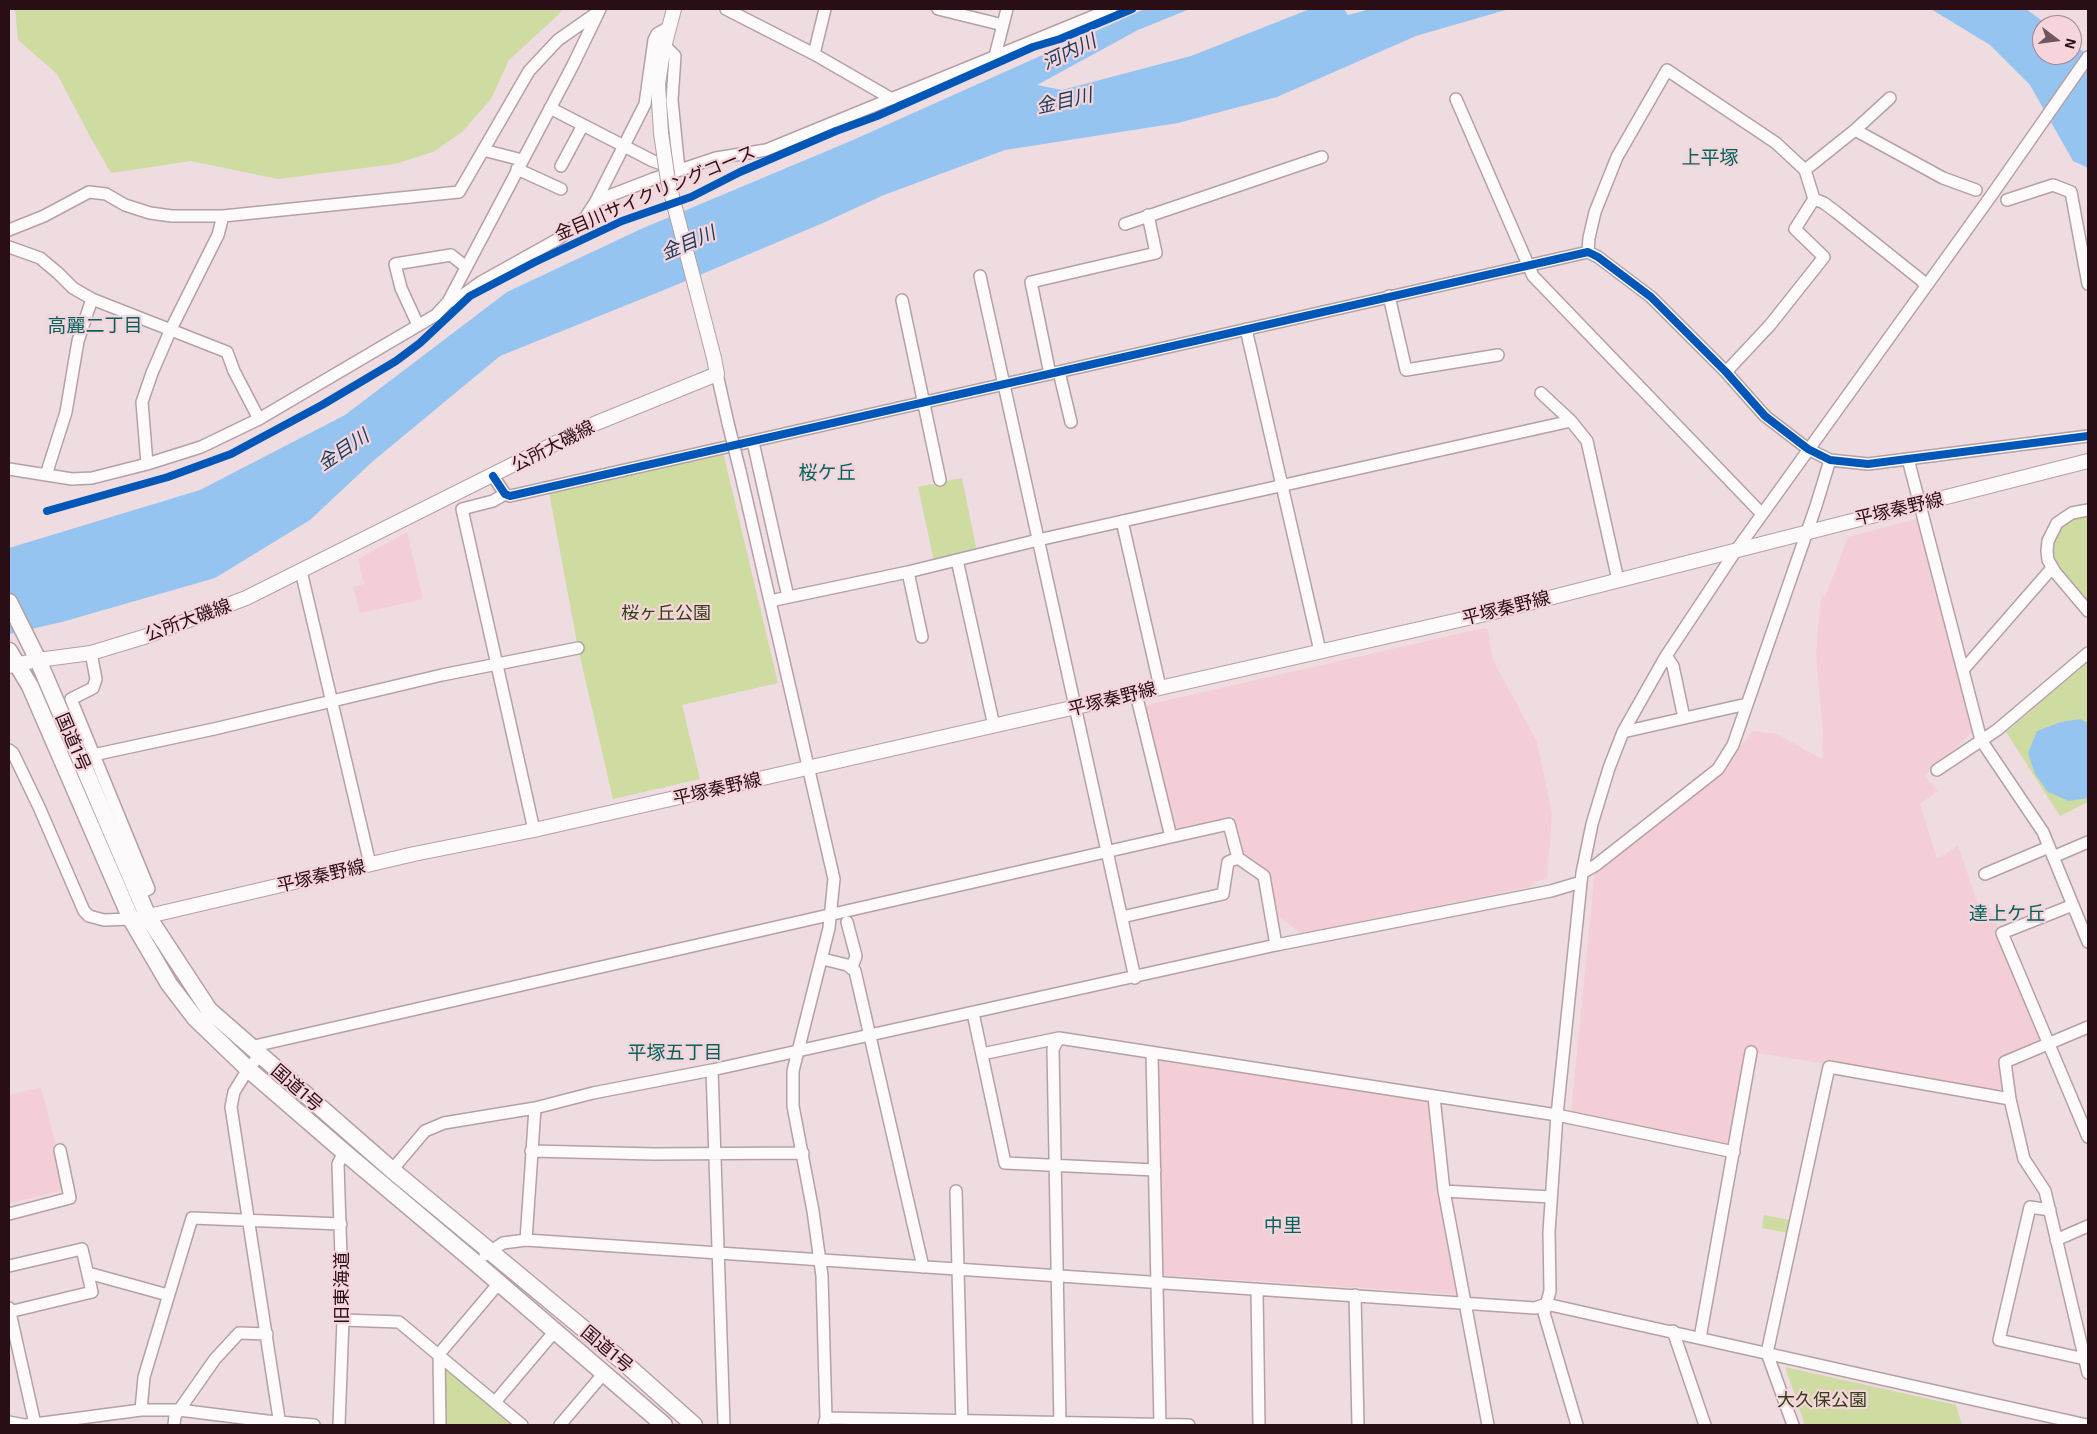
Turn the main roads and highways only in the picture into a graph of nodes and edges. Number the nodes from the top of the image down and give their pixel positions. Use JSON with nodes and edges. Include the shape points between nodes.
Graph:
{"nodes":[{"id":1,"x":674,"y":9,"type":"edge"},
{"id":2,"x":2088,"y":461,"type":"edge"},
{"id":3,"x":9,"y":602,"type":"edge"},
{"id":4,"x":35,"y":655,"type":"junction"},
{"id":5,"x":11,"y":659,"type":"edge"},
{"id":6,"x":148,"y":918,"type":"junction"},
{"id":7,"x":131,"y":919,"type":"junction"},
{"id":8,"x":664,"y":1425,"type":"edge"},
{"id":9,"x":694,"y":1425,"type":"edge"}],
"edges":[{"from":1,"to":4,"type":"main road","name":"公所大磯線","bridge":true,"via":[[658,84],[660,133],[668,181],[717,374],[594,424],[246,598],[91,654]]},
{"from":2,"to":6,"type":"main road","name":"平塚秦野線","via":[[1490,613],[534,830],[414,854]]},
{"from":3,"to":4,"type":"highway","name":"国道1号"},
{"from":4,"to":5,"type":"main road","name":"公所大磯線"},
{"from":4,"to":6,"type":"highway","name":"国道1号"},
{"from":5,"to":7,"type":"highway","name":"国道1号","via":[[30,686]]},
{"from":6,"to":7,"type":"main road","name":"平塚秦野線"},
{"from":6,"to":9,"type":"highway","name":"国道1号","via":[[209,1010],[392,1170],[620,1359]]},
{"from":7,"to":8,"type":"highway","name":"国道1号","via":[[168,984],[194,1018],[248,1069]]}]}
